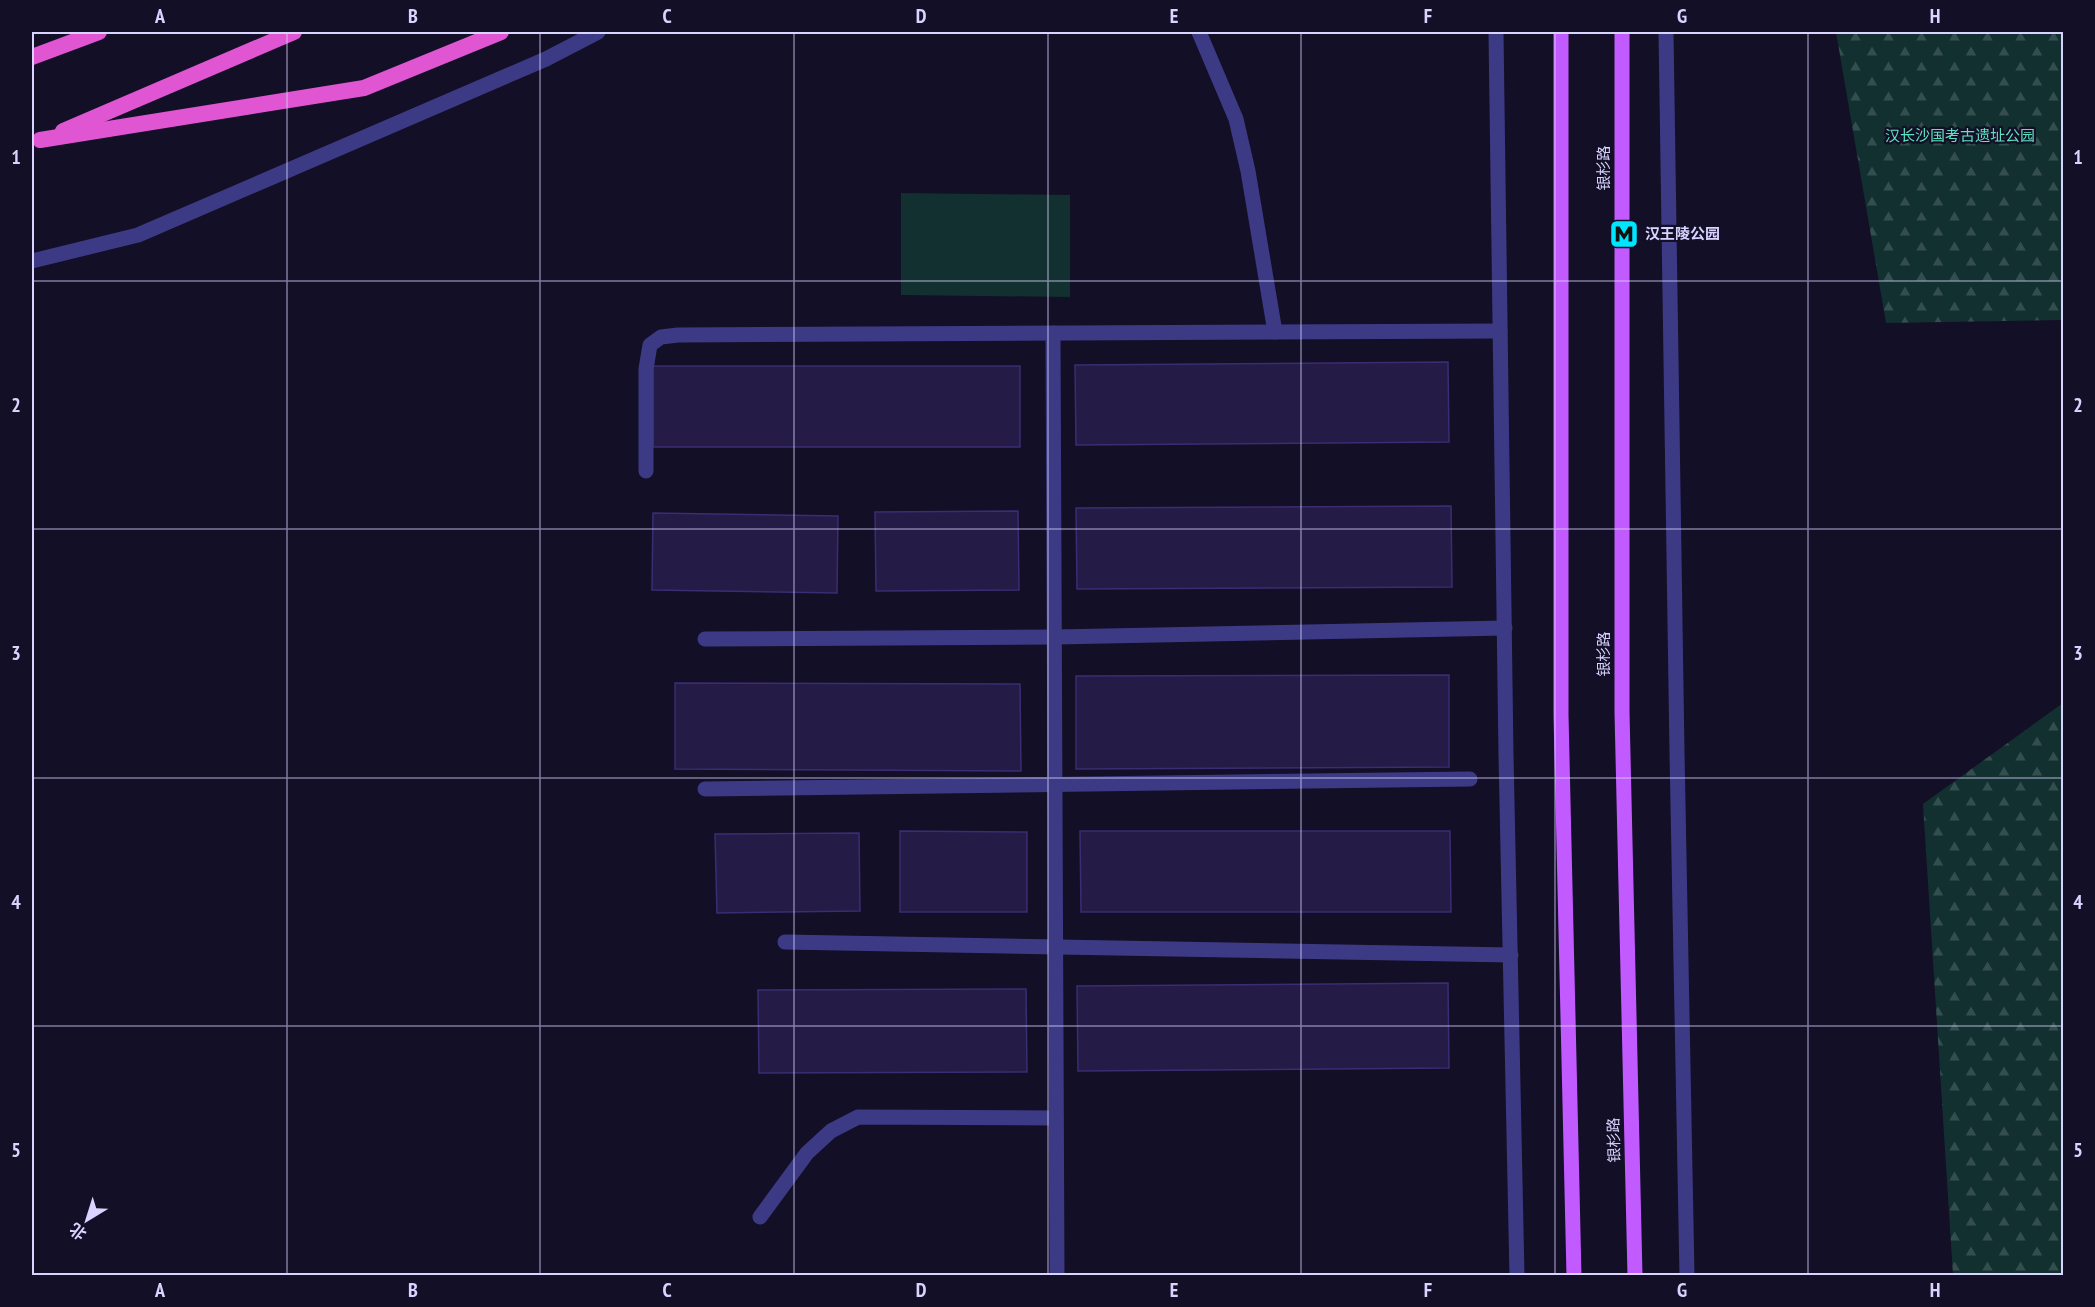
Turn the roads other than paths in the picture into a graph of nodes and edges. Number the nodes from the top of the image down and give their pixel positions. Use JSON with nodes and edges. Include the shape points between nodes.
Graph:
{"nodes":[{"id":1,"x":68,"y":32,"type":"edge"},
{"id":2,"x":99,"y":32,"type":"edge"},
{"id":3,"x":294,"y":32,"type":"edge"},
{"id":4,"x":501,"y":32,"type":"edge"},
{"id":5,"x":598,"y":32,"type":"edge"},
{"id":6,"x":1199,"y":32,"type":"edge"},
{"id":7,"x":1496,"y":32,"type":"edge"},
{"id":8,"x":1561,"y":32,"type":"edge"},
{"id":9,"x":1622,"y":32,"type":"edge"},
{"id":10,"x":1666,"y":32,"type":"edge"},
{"id":11,"x":32,"y":52,"type":"edge"},
{"id":12,"x":32,"y":57,"type":"edge"},
{"id":13,"x":36,"y":142,"type":"edge"},
{"id":14,"x":32,"y":261,"type":"edge"},
{"id":15,"x":1500,"y":331,"type":"junction"},
{"id":16,"x":1275,"y":332,"type":"junction"},
{"id":17,"x":1053,"y":333,"type":"junction"},
{"id":18,"x":646,"y":471,"type":"dead end"},
{"id":19,"x":1505,"y":628,"type":"junction"},
{"id":20,"x":1055,"y":638,"type":"junction"},
{"id":21,"x":705,"y":639,"type":"dead end"},
{"id":22,"x":1470,"y":778,"type":"dead end"},
{"id":23,"x":1055,"y":783,"type":"junction"},
{"id":24,"x":705,"y":789,"type":"dead end"},
{"id":25,"x":785,"y":942,"type":"dead end"},
{"id":26,"x":1056,"y":947,"type":"junction"},
{"id":27,"x":1511,"y":955,"type":"junction"},
{"id":28,"x":1056,"y":1118,"type":"junction"},
{"id":29,"x":760,"y":1217,"type":"dead end"},
{"id":30,"x":1057,"y":1275,"type":"edge"},
{"id":31,"x":1517,"y":1275,"type":"edge"},
{"id":32,"x":1574,"y":1275,"type":"edge"},
{"id":33,"x":1635,"y":1275,"type":"edge"},
{"id":34,"x":1687,"y":1275,"type":"edge"}],
"edges":[{"from":1,"to":11,"type":"highway"},
{"from":2,"to":12,"type":"highway"},
{"from":3,"to":13,"type":"highway"},
{"from":4,"to":13,"type":"highway","via":[[364,88]]},
{"from":5,"to":14,"type":"street","via":[[546,60],[138,235]]},
{"from":6,"to":16,"type":"street","via":[[1236,119]]},
{"from":7,"to":15,"type":"street"},
{"from":8,"to":32,"type":"main road","via":[[1561,716]]},
{"from":9,"to":33,"type":"main road","name":"银杉路","via":[[1622,712]]},
{"from":10,"to":34,"type":"street"},
{"from":15,"to":16,"type":"street"},
{"from":15,"to":19,"type":"street"},
{"from":16,"to":17,"type":"street"},
{"from":17,"to":18,"type":"street","via":[[661,337],[650,345],[647,362]]},
{"from":17,"to":20,"type":"street"},
{"from":19,"to":20,"type":"street"},
{"from":19,"to":27,"type":"street"},
{"from":20,"to":21,"type":"street"},
{"from":20,"to":23,"type":"street"},
{"from":22,"to":23,"type":"street"},
{"from":23,"to":24,"type":"street"},
{"from":23,"to":26,"type":"street"},
{"from":25,"to":26,"type":"street"},
{"from":26,"to":27,"type":"street"},
{"from":26,"to":28,"type":"street"},
{"from":27,"to":31,"type":"street"},
{"from":28,"to":29,"type":"street","via":[[858,1117],[831,1131],[807,1153]]},
{"from":28,"to":30,"type":"street"}]}
